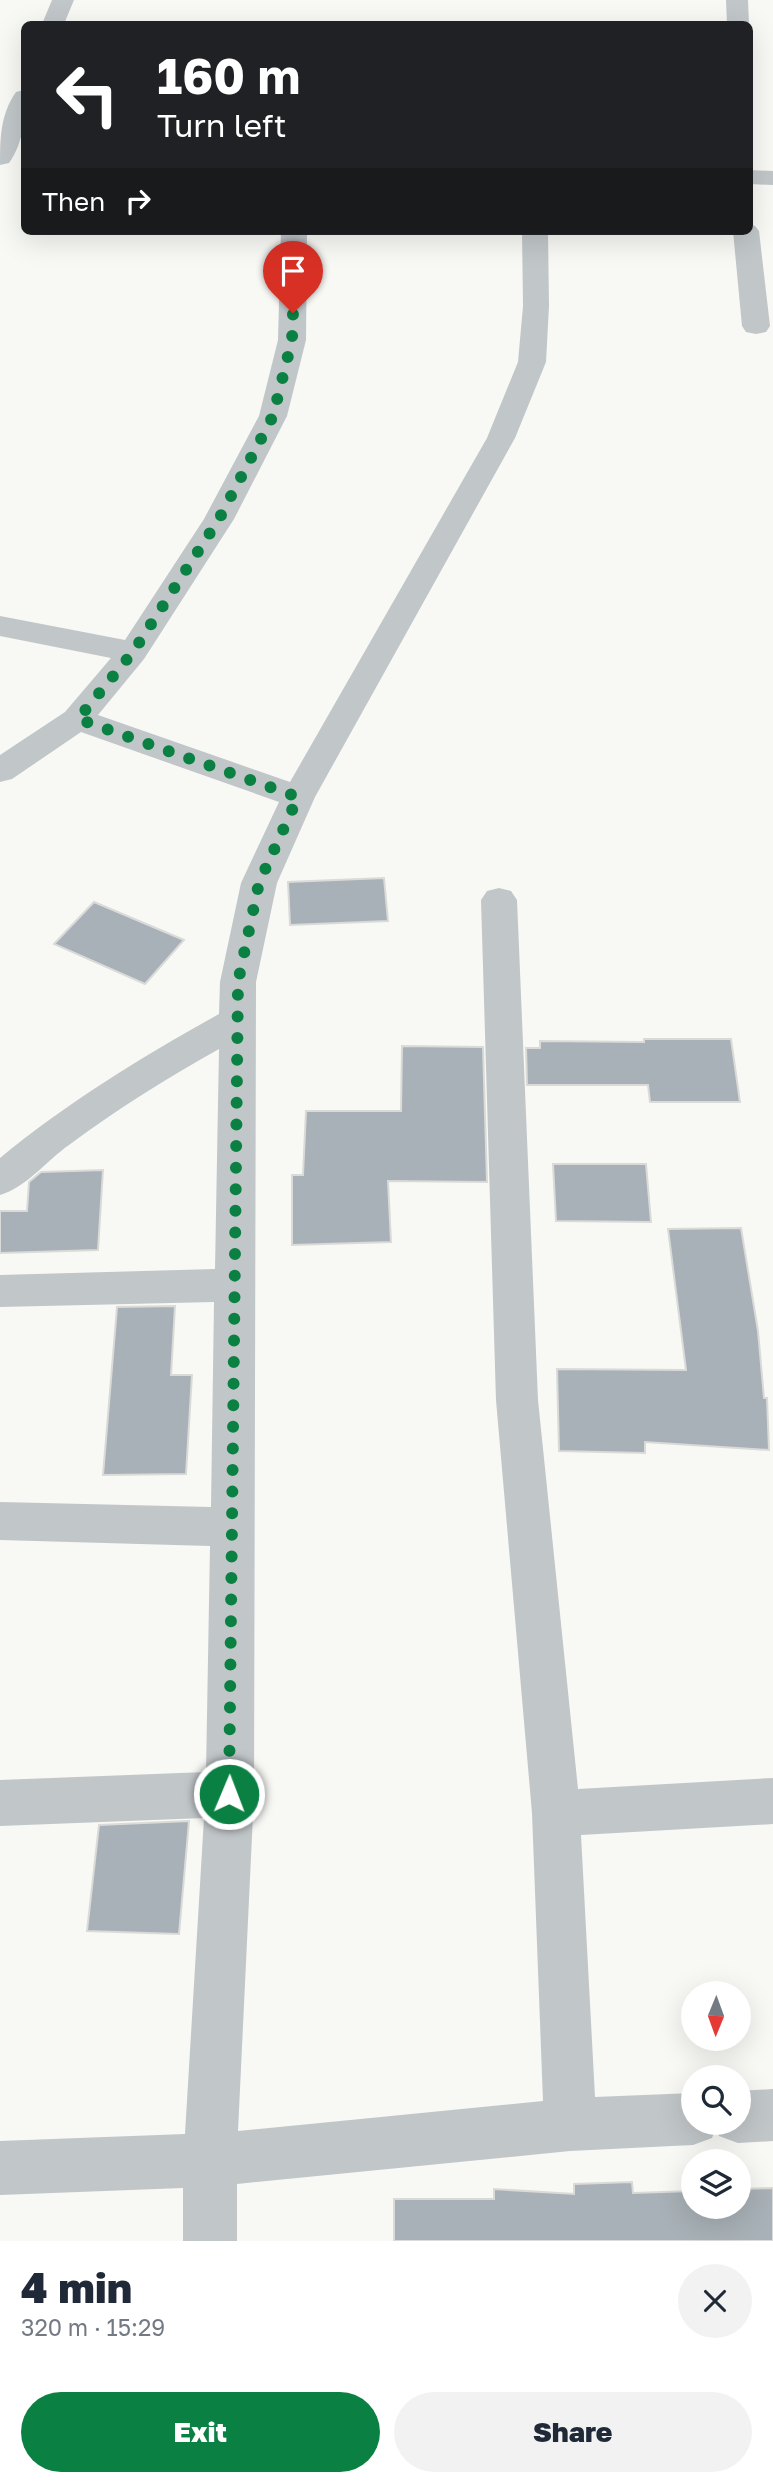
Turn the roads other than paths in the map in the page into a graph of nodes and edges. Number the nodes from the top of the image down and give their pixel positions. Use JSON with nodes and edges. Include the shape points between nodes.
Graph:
{"nodes":[{"id":1,"x":63,"y":0,"type":"edge"},
{"id":2,"x":737,"y":0,"type":"edge"},
{"id":3,"x":54,"y":21,"type":"edge"},
{"id":4,"x":738,"y":21,"type":"edge"},
{"id":5,"x":21,"y":105,"type":"edge"},
{"id":6,"x":0,"y":158,"type":"edge"},
{"id":7,"x":753,"y":177,"type":"edge"},
{"id":8,"x":773,"y":178,"type":"edge"},
{"id":9,"x":294,"y":235,"type":"edge"},
{"id":10,"x":535,"y":235,"type":"edge"},
{"id":11,"x":746,"y":235,"type":"edge"},
{"id":12,"x":756,"y":326,"type":"dead end"},
{"id":13,"x":0,"y":626,"type":"edge"},
{"id":14,"x":133,"y":652,"type":"junction"},
{"id":15,"x":78,"y":719,"type":"junction"},
{"id":16,"x":0,"y":771,"type":"edge"},
{"id":17,"x":298,"y":797,"type":"junction"},
{"id":18,"x":499,"y":900,"type":"dead end"},
{"id":19,"x":237,"y":1021,"type":"junction"},
{"id":20,"x":0,"y":1180,"type":"edge"},
{"id":21,"x":234,"y":1285,"type":"junction"},
{"id":22,"x":0,"y":1291,"type":"edge"},
{"id":23,"x":0,"y":1521,"type":"edge"},
{"id":24,"x":232,"y":1527,"type":"junction"},
{"id":25,"x":229,"y":1794,"type":"junction"},
{"id":26,"x":773,"y":1801,"type":"edge"},
{"id":27,"x":0,"y":1803,"type":"edge"},
{"id":28,"x":556,"y":1813,"type":"junction"},
{"id":29,"x":773,"y":2115,"type":"edge"},
{"id":30,"x":751,"y":2116,"type":"edge"},
{"id":31,"x":681,"y":2120,"type":"edge"},
{"id":32,"x":570,"y":2125,"type":"junction"},
{"id":33,"x":210,"y":2160,"type":"junction"},
{"id":34,"x":0,"y":2168,"type":"edge"},
{"id":35,"x":210,"y":2241,"type":"edge"}],
"edges":[{"from":1,"to":3,"type":"street"},
{"from":2,"to":4,"type":"street"},
{"from":5,"to":6,"type":"street"},
{"from":7,"to":8,"type":"street"},
{"from":9,"to":14,"type":"street","via":[[292,340],[273,416],[219,519]]},
{"from":10,"to":17,"type":"street","via":[[532,362],[501,438]]},
{"from":11,"to":12,"type":"street"},
{"from":13,"to":14,"type":"street"},
{"from":14,"to":15,"type":"street"},
{"from":15,"to":16,"type":"street"},
{"from":15,"to":17,"type":"street"},
{"from":17,"to":19,"type":"street","via":[[259,883],[238,982]]},
{"from":18,"to":28,"type":"street","via":[[517,1400]]},
{"from":19,"to":20,"type":"street","via":[[138,1077],[53,1136]]},
{"from":19,"to":21,"type":"street"},
{"from":21,"to":22,"type":"street"},
{"from":21,"to":24,"type":"street"},
{"from":23,"to":24,"type":"street"},
{"from":24,"to":25,"type":"street"},
{"from":25,"to":27,"type":"street"},
{"from":25,"to":33,"type":"street"},
{"from":26,"to":28,"type":"street"},
{"from":28,"to":32,"type":"street"},
{"from":29,"to":30,"type":"street"},
{"from":31,"to":32,"type":"street"},
{"from":32,"to":33,"type":"street"},
{"from":33,"to":34,"type":"street"},
{"from":33,"to":35,"type":"street"}]}
